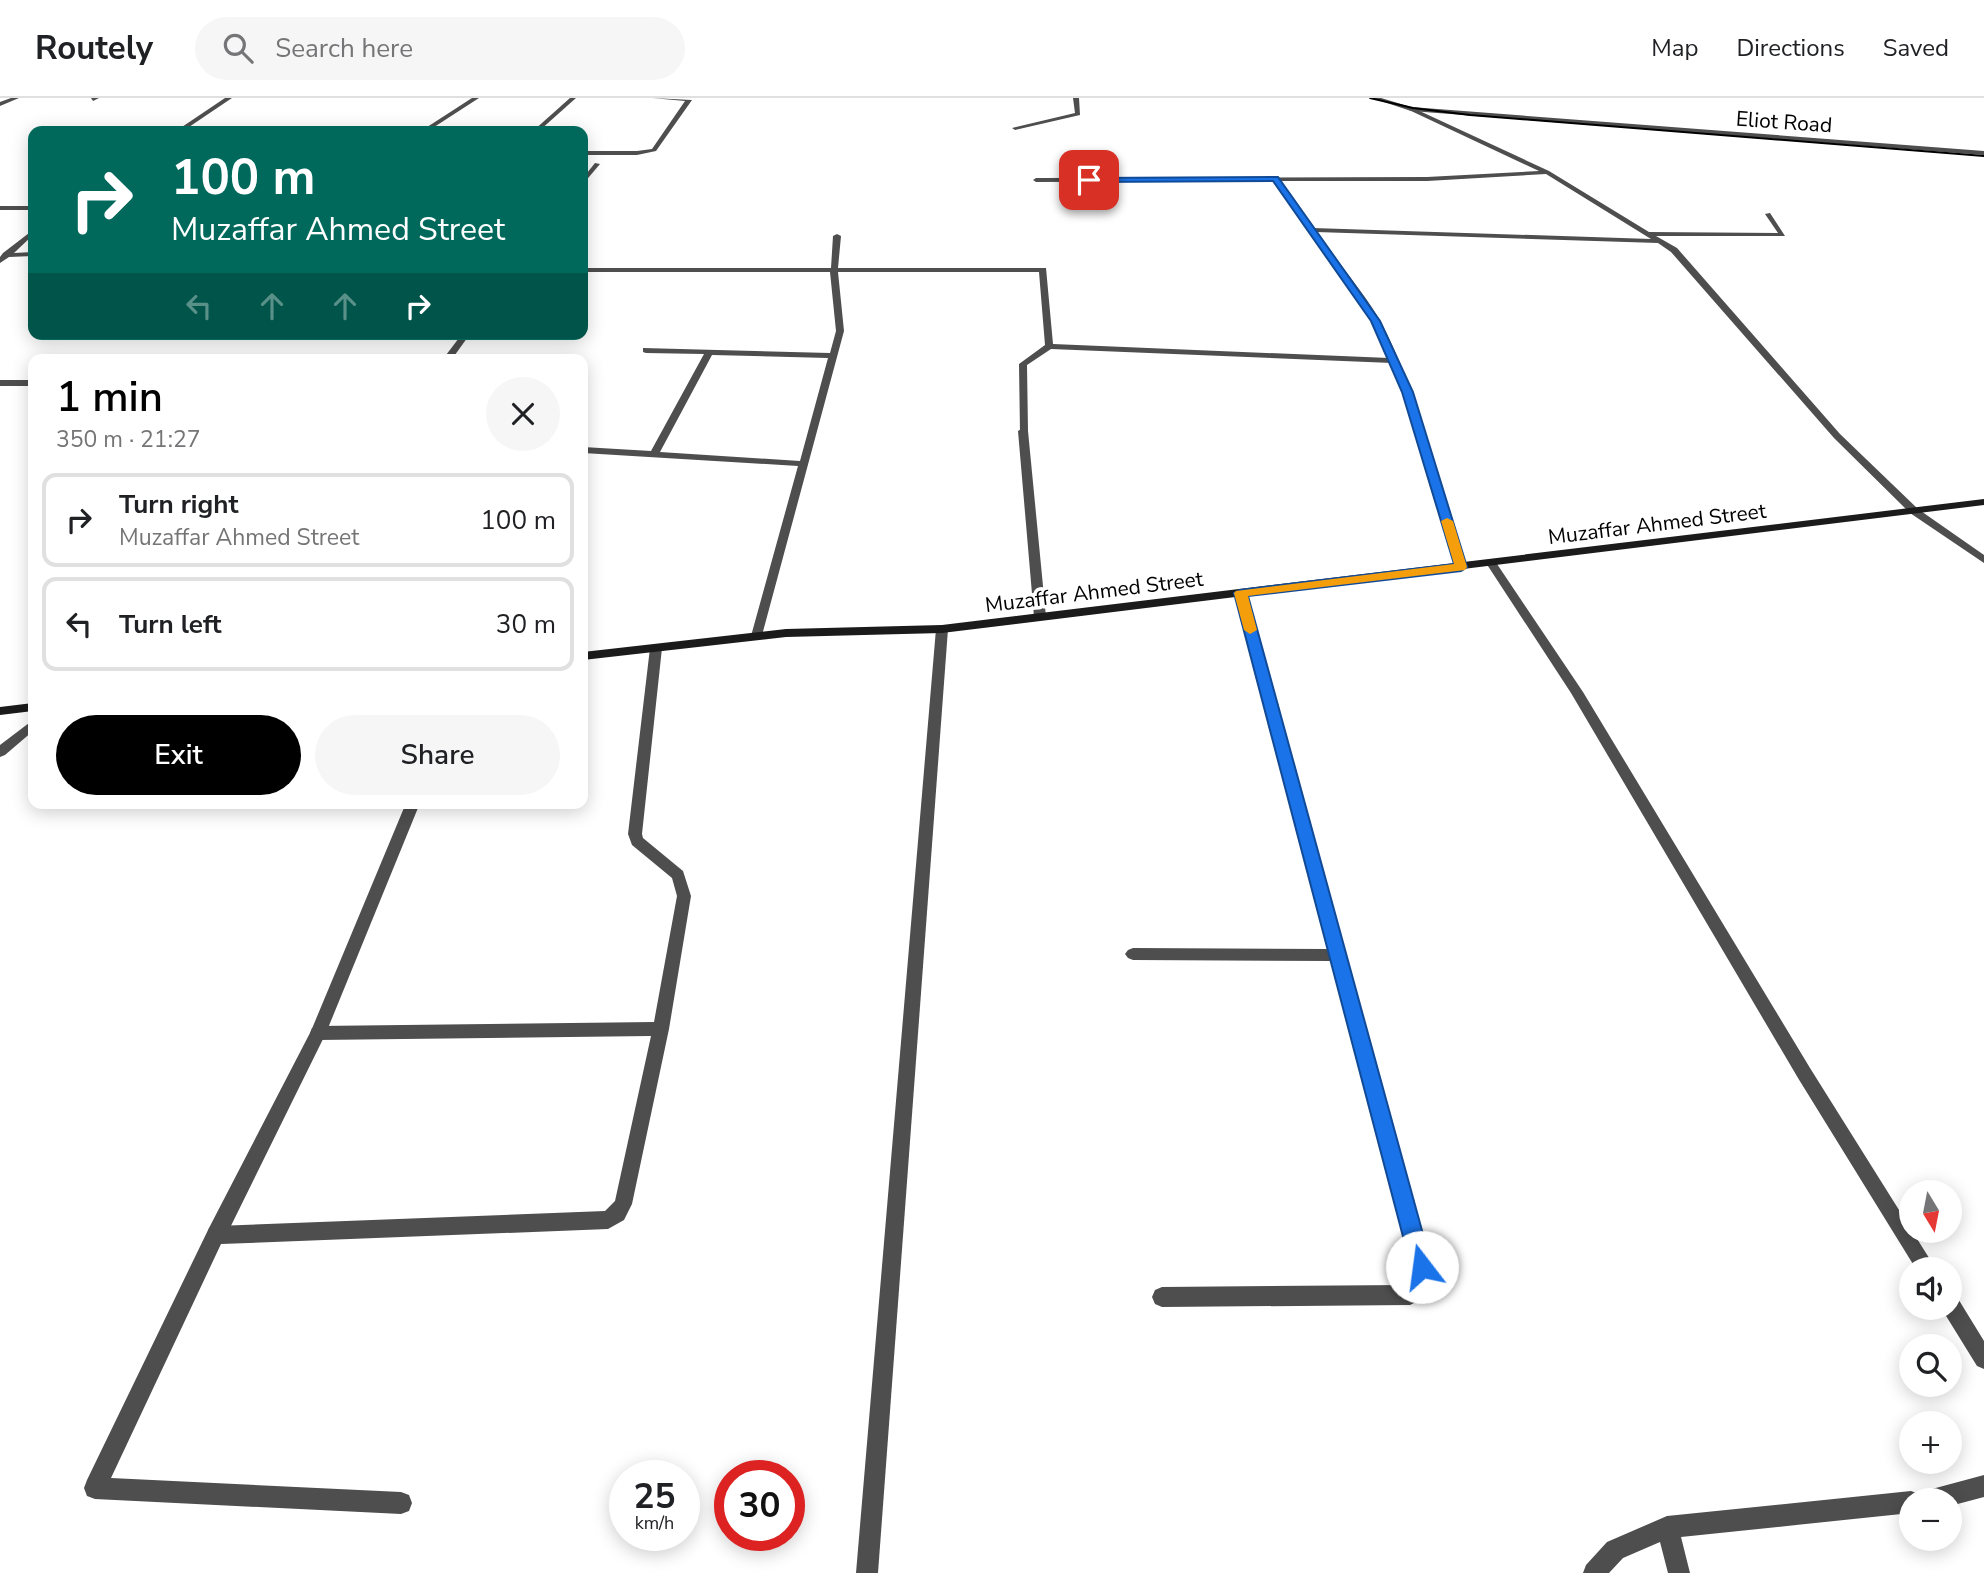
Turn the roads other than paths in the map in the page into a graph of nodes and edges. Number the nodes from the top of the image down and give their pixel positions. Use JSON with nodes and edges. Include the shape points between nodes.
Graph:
{"nodes":[{"id":1,"x":16,"y":98,"type":"edge"},
{"id":2,"x":229,"y":98,"type":"edge"},
{"id":3,"x":476,"y":98,"type":"edge"},
{"id":4,"x":573,"y":98,"type":"edge"},
{"id":5,"x":655,"y":98,"type":"edge"},
{"id":6,"x":1076,"y":98,"type":"edge"},
{"id":7,"x":1375,"y":98,"type":"edge"},
{"id":8,"x":0,"y":104,"type":"edge"},
{"id":9,"x":1410,"y":109,"type":"junction"},
{"id":10,"x":187,"y":126,"type":"edge"},
{"id":11,"x":432,"y":126,"type":"edge"},
{"id":12,"x":542,"y":126,"type":"edge"},
{"id":13,"x":1015,"y":128,"type":"dead end"},
{"id":14,"x":588,"y":153,"type":"edge"},
{"id":15,"x":1984,"y":153,"type":"edge"},
{"id":16,"x":597,"y":164,"type":"dead end"},
{"id":17,"x":1548,"y":172,"type":"junction"},
{"id":18,"x":588,"y":176,"type":"edge"},
{"id":19,"x":1275,"y":179,"type":"junction"},
{"id":20,"x":1036,"y":180,"type":"dead end"},
{"id":21,"x":0,"y":208,"type":"edge"},
{"id":22,"x":28,"y":208,"type":"edge"},
{"id":23,"x":1768,"y":214,"type":"dead end"},
{"id":24,"x":1311,"y":230,"type":"junction"},
{"id":25,"x":1648,"y":234,"type":"junction"},
{"id":26,"x":837,"y":236,"type":"dead end"},
{"id":27,"x":28,"y":237,"type":"edge"},
{"id":28,"x":1660,"y":242,"type":"junction"},
{"id":29,"x":28,"y":255,"type":"edge"},
{"id":30,"x":3,"y":258,"type":"edge"},
{"id":31,"x":588,"y":270,"type":"edge"},
{"id":32,"x":834,"y":272,"type":"junction"},
{"id":33,"x":461,"y":340,"type":"edge"},
{"id":34,"x":1049,"y":346,"type":"junction"},
{"id":35,"x":646,"y":350,"type":"dead end"},
{"id":36,"x":709,"y":352,"type":"junction"},
{"id":37,"x":451,"y":354,"type":"edge"},
{"id":38,"x":834,"y":356,"type":"junction"},
{"id":39,"x":1395,"y":361,"type":"junction"},
{"id":40,"x":0,"y":383,"type":"edge"},
{"id":41,"x":28,"y":383,"type":"edge"},
{"id":42,"x":588,"y":450,"type":"edge"},
{"id":43,"x":654,"y":454,"type":"junction"},
{"id":44,"x":805,"y":464,"type":"junction"},
{"id":45,"x":1984,"y":502,"type":"edge"},
{"id":46,"x":1914,"y":511,"type":"junction"},
{"id":47,"x":1984,"y":560,"type":"edge"},
{"id":48,"x":1491,"y":563,"type":"junction"},
{"id":49,"x":1461,"y":567,"type":"junction"},
{"id":50,"x":1240,"y":593,"type":"junction"},
{"id":51,"x":1040,"y":617,"type":"junction"},
{"id":52,"x":942,"y":629,"type":"junction"},
{"id":53,"x":757,"y":636,"type":"junction"},
{"id":54,"x":656,"y":648,"type":"junction"},
{"id":55,"x":588,"y":655,"type":"edge"},
{"id":56,"x":28,"y":708,"type":"edge"},
{"id":57,"x":0,"y":711,"type":"edge"},
{"id":58,"x":28,"y":728,"type":"edge"},
{"id":59,"x":0,"y":752,"type":"edge"},
{"id":60,"x":410,"y":809,"type":"edge"},
{"id":61,"x":1133,"y":954,"type":"dead end"},
{"id":62,"x":1337,"y":955,"type":"junction"},
{"id":63,"x":661,"y":1029,"type":"junction"},
{"id":64,"x":318,"y":1033,"type":"junction"},
{"id":65,"x":216,"y":1234,"type":"junction"},
{"id":66,"x":1919,"y":1257,"type":"edge"},
{"id":67,"x":1162,"y":1297,"type":"dead end"},
{"id":68,"x":1960,"y":1320,"type":"edge"},
{"id":69,"x":1984,"y":1359,"type":"edge"},
{"id":70,"x":1984,"y":1486,"type":"edge"},
{"id":71,"x":1962,"y":1492,"type":"edge"},
{"id":72,"x":401,"y":1503,"type":"dead end"},
{"id":73,"x":1899,"y":1503,"type":"edge"},
{"id":74,"x":1667,"y":1527,"type":"junction"},
{"id":75,"x":867,"y":1573,"type":"edge"},
{"id":76,"x":1594,"y":1573,"type":"edge"},
{"id":77,"x":1679,"y":1573,"type":"edge"}],
"edges":[{"from":1,"to":8,"type":"street"},
{"from":2,"to":10,"type":"street"},
{"from":3,"to":11,"type":"street"},
{"from":4,"to":12,"type":"street"},
{"from":5,"to":14,"type":"street","via":[[690,100],[653,150]]},
{"from":6,"to":13,"type":"street","via":[[1078,114]]},
{"from":7,"to":9,"type":"street","name":"Eliot Road"},
{"from":9,"to":15,"type":"street","name":"Eliot Road"},
{"from":9,"to":17,"type":"street"},
{"from":16,"to":18,"type":"street"},
{"from":17,"to":19,"type":"street","via":[[1427,179]]},
{"from":17,"to":25,"type":"street"},
{"from":19,"to":20,"type":"street"},
{"from":19,"to":24,"type":"street"},
{"from":21,"to":22,"type":"street"},
{"from":23,"to":25,"type":"street","via":[[1783,235]]},
{"from":24,"to":28,"type":"street"},
{"from":24,"to":39,"type":"street","via":[[1376,321]]},
{"from":25,"to":28,"type":"street"},
{"from":26,"to":32,"type":"street"},
{"from":27,"to":30,"type":"street"},
{"from":28,"to":46,"type":"street","via":[[1674,250],[1837,436]]},
{"from":29,"to":30,"type":"street"},
{"from":31,"to":32,"type":"street"},
{"from":32,"to":34,"type":"street","via":[[1043,270]]},
{"from":32,"to":38,"type":"street","via":[[840,331]]},
{"from":33,"to":37,"type":"street"},
{"from":34,"to":39,"type":"street"},
{"from":34,"to":51,"type":"street","via":[[1023,365],[1023,431]]},
{"from":35,"to":36,"type":"street"},
{"from":36,"to":38,"type":"street"},
{"from":36,"to":43,"type":"street"},
{"from":38,"to":44,"type":"street"},
{"from":39,"to":49,"type":"street"},
{"from":40,"to":41,"type":"street"},
{"from":42,"to":43,"type":"street"},
{"from":43,"to":44,"type":"street"},
{"from":44,"to":53,"type":"street"},
{"from":45,"to":46,"type":"main road","name":"Muzaffar Ahmed Street"},
{"from":46,"to":47,"type":"street"},
{"from":46,"to":48,"type":"main road","name":"Muzaffar Ahmed Street"},
{"from":48,"to":49,"type":"main road","name":"Muzaffar Ahmed Street"},
{"from":48,"to":66,"type":"street","via":[[1577,692]]},
{"from":49,"to":50,"type":"main road","name":"Muzaffar Ahmed Street"},
{"from":50,"to":51,"type":"main road","name":"Muzaffar Ahmed Street"},
{"from":50,"to":62,"type":"street"},
{"from":51,"to":52,"type":"main road","name":"Muzaffar Ahmed Street"},
{"from":52,"to":53,"type":"main road","name":"Muzaffar Ahmed Street"},
{"from":52,"to":75,"type":"street"},
{"from":53,"to":54,"type":"main road","name":"Muzaffar Ahmed Street"},
{"from":54,"to":55,"type":"main road","name":"Muzaffar Ahmed Street"},
{"from":54,"to":63,"type":"street","via":[[635,834],[637,841],[678,876],[684,896]]},
{"from":56,"to":57,"type":"main road"},
{"from":58,"to":59,"type":"street"},
{"from":60,"to":64,"type":"street"},
{"from":61,"to":62,"type":"street"},
{"from":62,"to":67,"type":"street","via":[[1422,1267],[1420,1282],[1410,1295]]},
{"from":63,"to":64,"type":"street"},
{"from":63,"to":65,"type":"street","via":[[624,1203],[608,1220]]},
{"from":64,"to":65,"type":"street"},
{"from":65,"to":72,"type":"street","via":[[95,1488]]},
{"from":68,"to":69,"type":"street"},
{"from":70,"to":71,"type":"street"},
{"from":73,"to":74,"type":"street"},
{"from":74,"to":76,"type":"street","via":[[1615,1550]]},
{"from":74,"to":77,"type":"street"}]}
